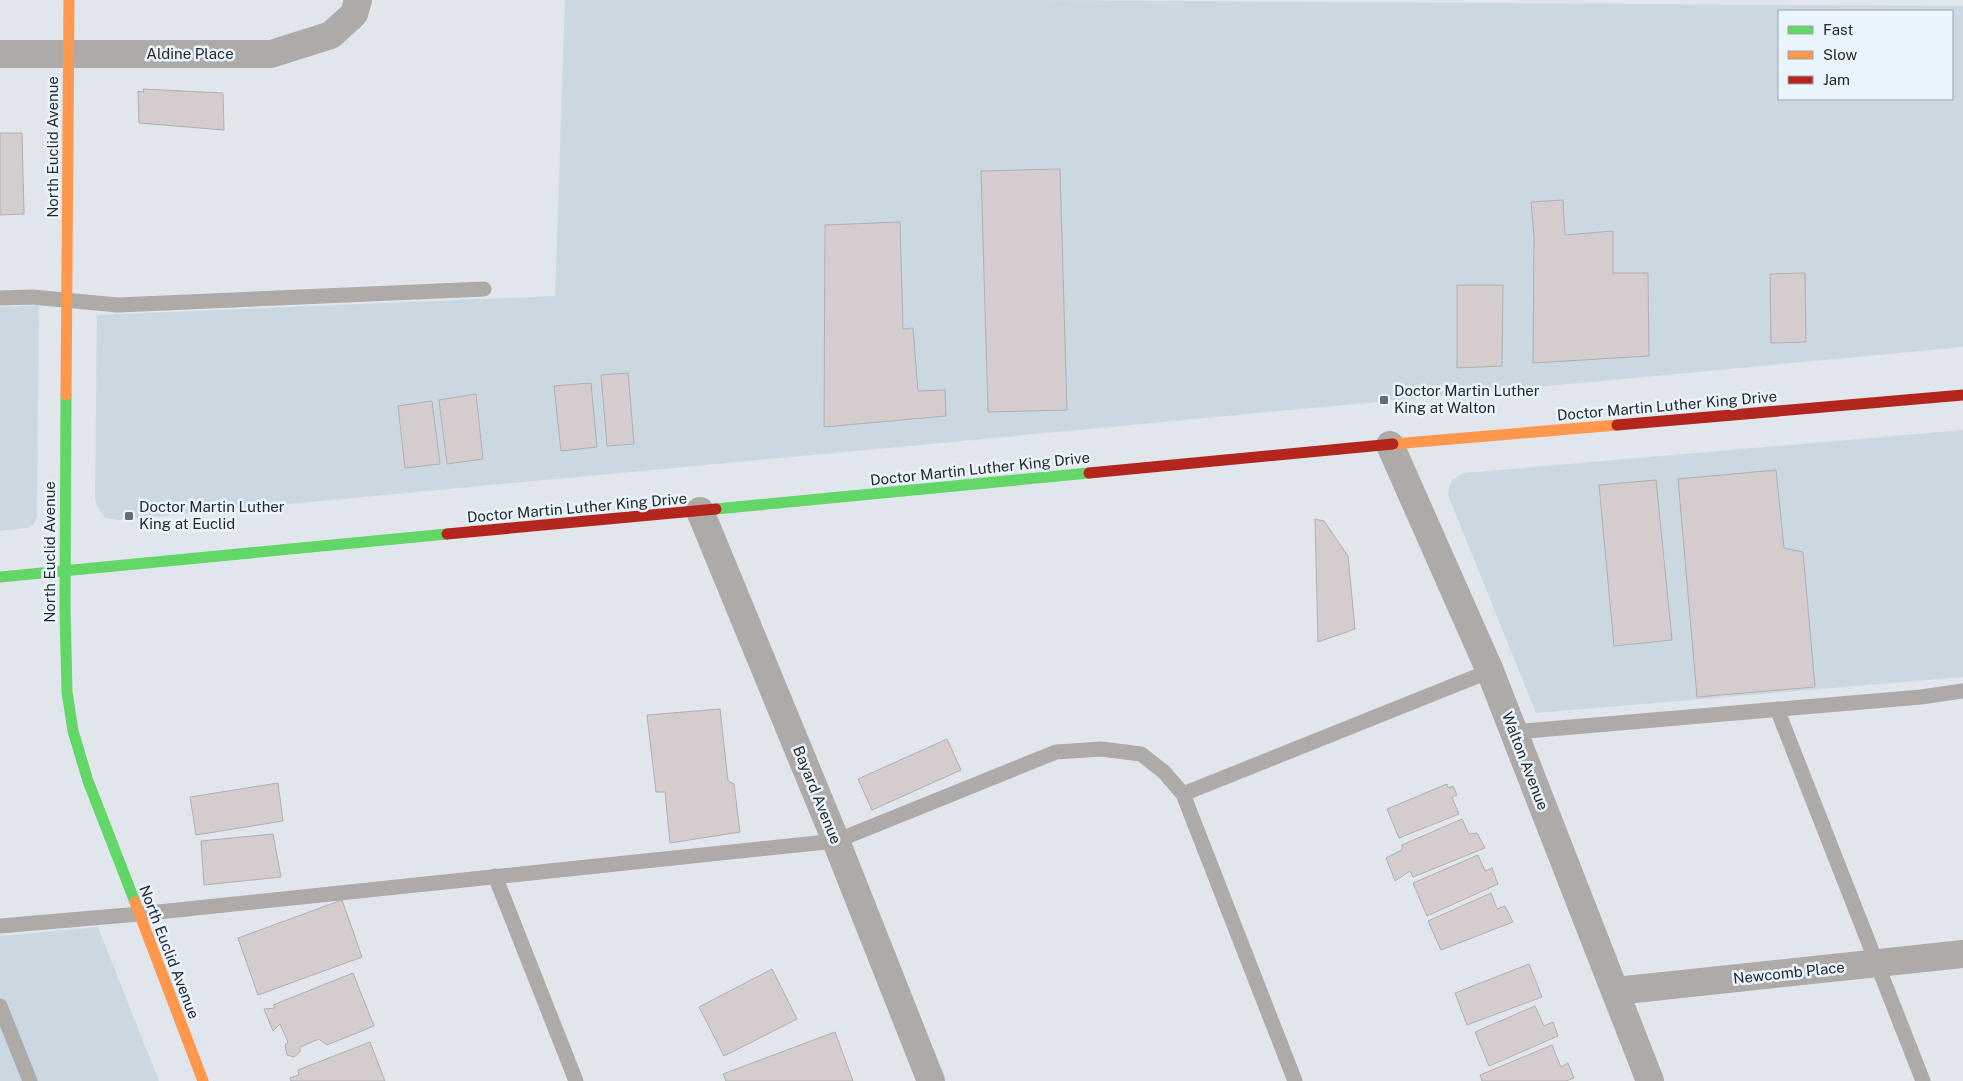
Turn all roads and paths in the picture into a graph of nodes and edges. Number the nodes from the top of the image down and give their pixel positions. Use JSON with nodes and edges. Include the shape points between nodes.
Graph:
{"nodes":[{"id":1,"x":69,"y":0,"type":"edge"},
{"id":2,"x":358,"y":0,"type":"edge"},
{"id":3,"x":0,"y":54,"type":"edge"},
{"id":4,"x":69,"y":54,"type":"junction"},
{"id":5,"x":484,"y":289,"type":"dead end"},
{"id":6,"x":0,"y":298,"type":"edge"},
{"id":7,"x":67,"y":301,"type":"junction"},
{"id":8,"x":1963,"y":395,"type":"edge"},
{"id":9,"x":1390,"y":445,"type":"junction"},
{"id":10,"x":700,"y":511,"type":"junction"},
{"id":11,"x":66,"y":571,"type":"junction"},
{"id":12,"x":0,"y":577,"type":"edge"},
{"id":13,"x":1490,"y":671,"type":"junction"},
{"id":14,"x":1963,"y":691,"type":"edge"},
{"id":15,"x":1777,"y":709,"type":"junction"},
{"id":16,"x":1514,"y":732,"type":"junction"},
{"id":17,"x":1183,"y":794,"type":"junction"},
{"id":18,"x":836,"y":841,"type":"junction"},
{"id":19,"x":496,"y":876,"type":"junction"},
{"id":20,"x":138,"y":914,"type":"junction"},
{"id":21,"x":0,"y":926,"type":"edge"},
{"id":22,"x":1963,"y":954,"type":"edge"},
{"id":23,"x":1878,"y":964,"type":"junction"},
{"id":24,"x":1616,"y":991,"type":"junction"},
{"id":25,"x":0,"y":1006,"type":"edge"},
{"id":26,"x":30,"y":1081,"type":"edge"},
{"id":27,"x":203,"y":1081,"type":"edge"},
{"id":28,"x":576,"y":1081,"type":"edge"},
{"id":29,"x":931,"y":1081,"type":"edge"},
{"id":30,"x":1295,"y":1081,"type":"edge"},
{"id":31,"x":1650,"y":1081,"type":"edge"},
{"id":32,"x":1923,"y":1081,"type":"edge"}],
"edges":[{"from":1,"to":4,"type":"main road","name":"North Euclid Avenue"},
{"from":2,"to":4,"type":"street","name":"Aldine Place","via":[[354,14],[331,35],[271,54]]},
{"from":3,"to":4,"type":"street","name":"Aldine Place"},
{"from":4,"to":7,"type":"main road","name":"North Euclid Avenue"},
{"from":5,"to":7,"type":"lane","via":[[118,305]]},
{"from":6,"to":7,"type":"lane"},
{"from":7,"to":11,"type":"main road","name":"North Euclid Avenue"},
{"from":8,"to":9,"type":"main road","name":"Doctor Martin Luther King Drive"},
{"from":9,"to":10,"type":"main road","name":"Doctor Martin Luther King Drive"},
{"from":9,"to":13,"type":"street","name":"Walton Avenue"},
{"from":10,"to":11,"type":"main road","name":"Doctor Martin Luther King Drive"},
{"from":10,"to":18,"type":"street","name":"Bayard Avenue"},
{"from":11,"to":12,"type":"main road","name":"Doctor Martin Luther King Drive"},
{"from":11,"to":20,"type":"main road","name":"North Euclid Avenue","via":[[65,651],[73,731],[88,782]]},
{"from":13,"to":16,"type":"street","name":"Walton Avenue"},
{"from":13,"to":17,"type":"lane"},
{"from":14,"to":15,"type":"lane"},
{"from":15,"to":16,"type":"lane"},
{"from":15,"to":23,"type":"lane"},
{"from":16,"to":24,"type":"street","name":"Walton Avenue"},
{"from":17,"to":18,"type":"lane","via":[[1164,772],[1141,754],[1101,749],[1056,752]]},
{"from":17,"to":30,"type":"lane"},
{"from":18,"to":19,"type":"lane"},
{"from":18,"to":29,"type":"street","name":"Bayard Avenue"},
{"from":19,"to":20,"type":"lane"},
{"from":19,"to":28,"type":"lane"},
{"from":20,"to":21,"type":"lane"},
{"from":20,"to":27,"type":"main road","name":"North Euclid Avenue"},
{"from":22,"to":23,"type":"street","name":"Newcomb Place"},
{"from":23,"to":24,"type":"street","name":"Newcomb Place"},
{"from":23,"to":32,"type":"lane"},
{"from":24,"to":31,"type":"street","name":"Walton Avenue"},
{"from":25,"to":26,"type":"lane"}]}
